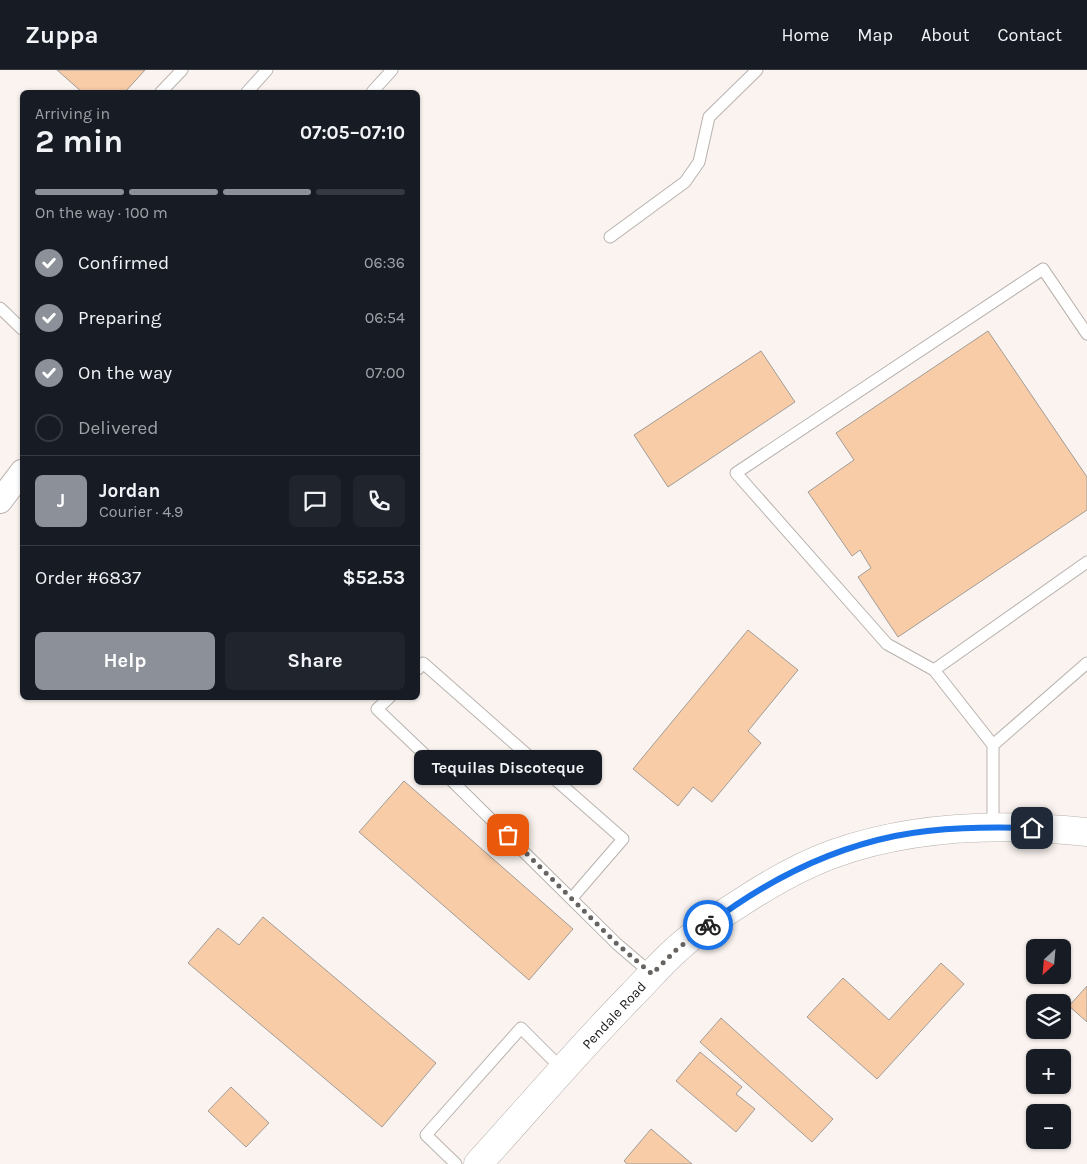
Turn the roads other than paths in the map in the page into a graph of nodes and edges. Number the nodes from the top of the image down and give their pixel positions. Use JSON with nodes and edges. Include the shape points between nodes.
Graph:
{"nodes":[{"id":1,"x":182,"y":70,"type":"edge"},
{"id":2,"x":267,"y":70,"type":"edge"},
{"id":3,"x":757,"y":70,"type":"edge"},
{"id":4,"x":390,"y":71,"type":"edge"},
{"id":5,"x":163,"y":90,"type":"edge"},
{"id":6,"x":249,"y":90,"type":"edge"},
{"id":7,"x":374,"y":90,"type":"edge"},
{"id":8,"x":610,"y":237,"type":"dead end"},
{"id":9,"x":0,"y":308,"type":"edge"},
{"id":10,"x":20,"y":327,"type":"edge"},
{"id":11,"x":1087,"y":334,"type":"edge"},
{"id":12,"x":20,"y":475,"type":"edge"},
{"id":13,"x":0,"y":501,"type":"edge"},
{"id":14,"x":1087,"y":562,"type":"edge"},
{"id":15,"x":1087,"y":663,"type":"edge"},
{"id":16,"x":420,"y":667,"type":"edge"},
{"id":17,"x":934,"y":670,"type":"junction"},
{"id":18,"x":387,"y":700,"type":"edge"},
{"id":19,"x":993,"y":745,"type":"junction"},
{"id":20,"x":993,"y":827,"type":"junction"},
{"id":21,"x":1087,"y":832,"type":"edge"},
{"id":22,"x":572,"y":898,"type":"junction"},
{"id":23,"x":652,"y":974,"type":"junction"},
{"id":24,"x":563,"y":1070,"type":"junction"},
{"id":25,"x":456,"y":1164,"type":"edge"},
{"id":26,"x":478,"y":1164,"type":"edge"}],
"edges":[{"from":1,"to":5,"type":"lane"},
{"from":2,"to":6,"type":"lane"},
{"from":3,"to":8,"type":"lane","via":[[710,117],[699,162],[685,182]]},
{"from":4,"to":7,"type":"lane"},
{"from":9,"to":10,"type":"lane"},
{"from":11,"to":17,"type":"lane","via":[[1044,269],[736,473],[887,644]]},
{"from":12,"to":13,"type":"street"},
{"from":14,"to":17,"type":"lane"},
{"from":15,"to":19,"type":"lane"},
{"from":16,"to":22,"type":"lane","via":[[423,663],[623,839]]},
{"from":17,"to":19,"type":"lane"},
{"from":18,"to":22,"type":"lane","via":[[377,709]]},
{"from":19,"to":20,"type":"lane"},
{"from":20,"to":21,"type":"street","name":"Pendale Road"},
{"from":20,"to":23,"type":"street","name":"Pendale Road","via":[[896,836],[831,855],[760,890],[717,918],[676,950]]},
{"from":22,"to":23,"type":"lane"},
{"from":23,"to":24,"type":"street","name":"Pendale Road"},
{"from":24,"to":25,"type":"lane","via":[[521,1028],[426,1135]]},
{"from":24,"to":26,"type":"street","name":"Pendale Road"}]}
